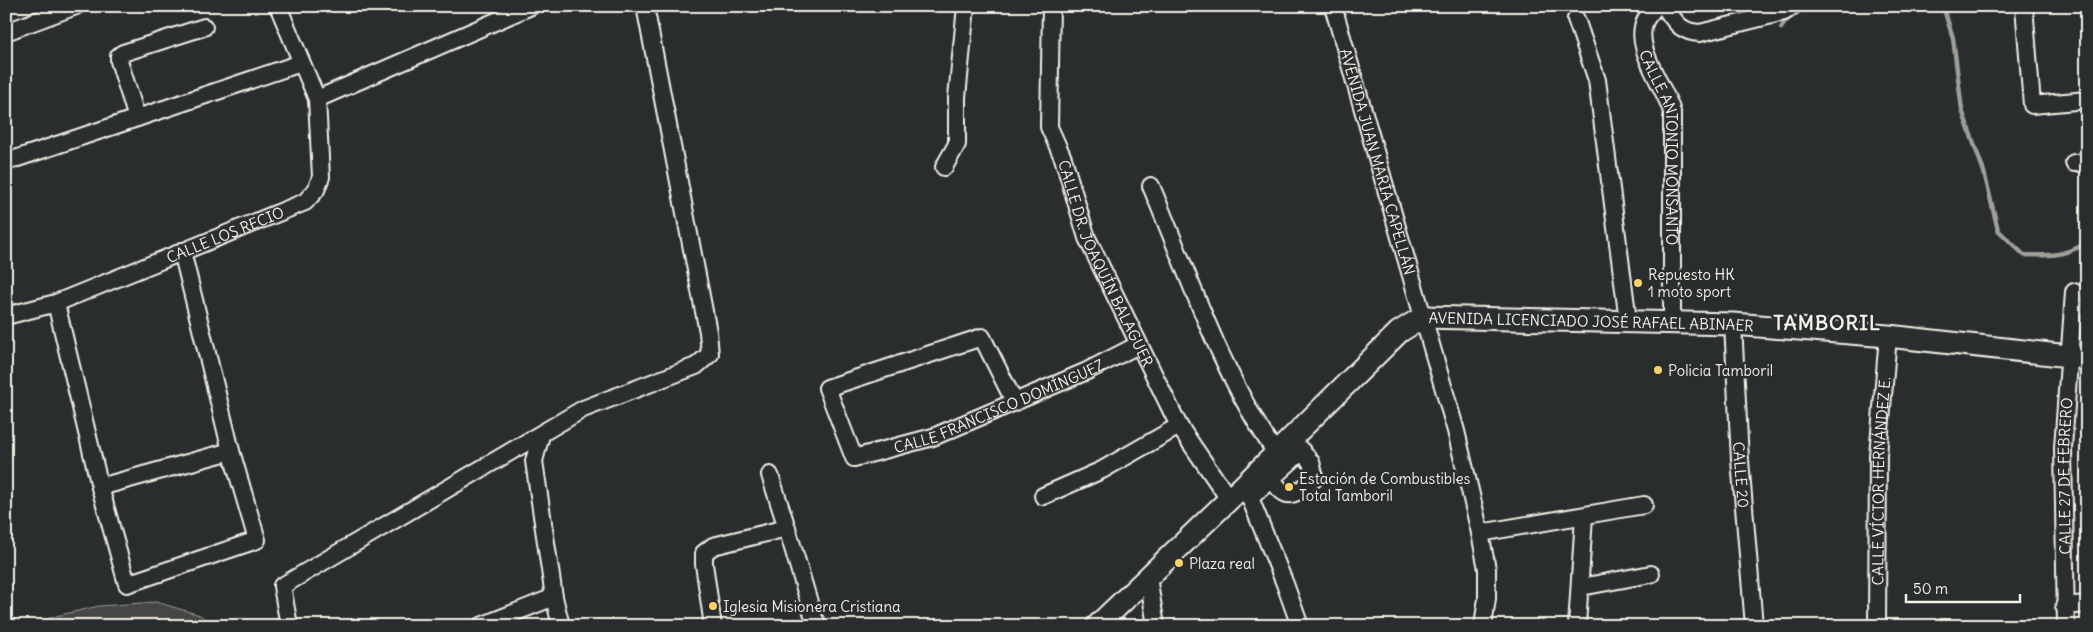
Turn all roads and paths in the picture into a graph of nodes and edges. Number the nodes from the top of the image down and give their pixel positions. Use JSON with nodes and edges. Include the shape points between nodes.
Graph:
{"nodes":[{"id":1,"x":76,"y":6,"type":"edge"},
{"id":2,"x":278,"y":6,"type":"edge"},
{"id":3,"x":531,"y":6,"type":"edge"},
{"id":4,"x":645,"y":6,"type":"edge"},
{"id":5,"x":966,"y":6,"type":"edge"},
{"id":6,"x":1051,"y":6,"type":"edge"},
{"id":7,"x":1333,"y":6,"type":"edge"},
{"id":8,"x":1656,"y":6,"type":"edge"},
{"id":9,"x":1664,"y":6,"type":"edge"},
{"id":10,"x":1792,"y":6,"type":"edge"},
{"id":11,"x":2024,"y":6,"type":"edge"},
{"id":12,"x":54,"y":10,"type":"edge"},
{"id":13,"x":1576,"y":19,"type":"dead end"},
{"id":14,"x":204,"y":27,"type":"dead end"},
{"id":15,"x":6,"y":32,"type":"edge"},
{"id":16,"x":301,"y":63,"type":"junction"},
{"id":17,"x":317,"y":99,"type":"junction"},
{"id":18,"x":2087,"y":100,"type":"edge"},
{"id":19,"x":138,"y":118,"type":"junction"},
{"id":20,"x":6,"y":162,"type":"edge"},
{"id":21,"x":944,"y":167,"type":"dead end"},
{"id":22,"x":1152,"y":186,"type":"dead end"},
{"id":23,"x":182,"y":251,"type":"junction"},
{"id":24,"x":2074,"y":292,"type":"dead end"},
{"id":25,"x":56,"y":303,"type":"junction"},
{"id":26,"x":6,"y":316,"type":"edge"},
{"id":27,"x":1423,"y":317,"type":"junction"},
{"id":28,"x":1628,"y":321,"type":"junction"},
{"id":29,"x":1672,"y":322,"type":"junction"},
{"id":30,"x":1733,"y":324,"type":"junction"},
{"id":31,"x":1888,"y":336,"type":"junction"},
{"id":32,"x":1138,"y":345,"type":"junction"},
{"id":33,"x":2078,"y":358,"type":"edge"},
{"id":34,"x":1014,"y":401,"type":"junction"},
{"id":35,"x":1179,"y":426,"type":"junction"},
{"id":36,"x":540,"y":435,"type":"junction"},
{"id":37,"x":1296,"y":445,"type":"junction"},
{"id":38,"x":231,"y":452,"type":"junction"},
{"id":39,"x":1271,"y":466,"type":"junction"},
{"id":40,"x":770,"y":475,"type":"dead end"},
{"id":41,"x":100,"y":487,"type":"junction"},
{"id":42,"x":1241,"y":495,"type":"junction"},
{"id":43,"x":1043,"y":496,"type":"dead end"},
{"id":44,"x":1644,"y":505,"type":"dead end"},
{"id":45,"x":1584,"y":516,"type":"junction"},
{"id":46,"x":787,"y":528,"type":"junction"},
{"id":47,"x":1480,"y":533,"type":"junction"},
{"id":48,"x":1651,"y":574,"type":"dead end"},
{"id":49,"x":1148,"y":577,"type":"junction"},
{"id":50,"x":1581,"y":587,"type":"junction"},
{"id":51,"x":554,"y":597,"type":"junction"},
{"id":52,"x":2087,"y":604,"type":"edge"},
{"id":53,"x":2064,"y":606,"type":"junction"},
{"id":54,"x":289,"y":626,"type":"edge"},
{"id":55,"x":482,"y":626,"type":"edge"},
{"id":56,"x":561,"y":626,"type":"edge"},
{"id":57,"x":713,"y":626,"type":"edge"},
{"id":58,"x":819,"y":626,"type":"edge"},
{"id":59,"x":1097,"y":626,"type":"edge"},
{"id":60,"x":1156,"y":626,"type":"edge"},
{"id":61,"x":1300,"y":626,"type":"edge"},
{"id":62,"x":1483,"y":626,"type":"edge"},
{"id":63,"x":1577,"y":626,"type":"edge"},
{"id":64,"x":1754,"y":626,"type":"edge"},
{"id":65,"x":1877,"y":626,"type":"edge"},
{"id":66,"x":2066,"y":626,"type":"edge"}],
"edges":[{"from":1,"to":12,"type":"street"},
{"from":2,"to":16,"type":"street","name":"CALLE LOS RECIO"},
{"from":3,"to":17,"type":"street"},
{"from":4,"to":36,"type":"street","via":[[710,354],[696,366],[583,409]]},
{"from":5,"to":21,"type":"street","via":[[956,144]]},
{"from":6,"to":32,"type":"street","name":"CALLE DR. JOAQUÍN BALAGUER","via":[[1049,127],[1063,158],[1087,238]]},
{"from":7,"to":27,"type":"street","name":"AVENIDA JUAN MARÍA CAPELLÁN"},
{"from":8,"to":29,"type":"street","name":"CALLE ANTONIO MONSANTO","via":[[1646,20],[1643,34],[1646,52],[1672,112]]},
{"from":9,"to":10,"type":"street","via":[[1688,32],[1700,33],[1784,12]]},
{"from":11,"to":18,"type":"street","via":[[2032,105]]},
{"from":12,"to":15,"type":"street"},
{"from":13,"to":28,"type":"street","via":[[1598,80]]},
{"from":14,"to":19,"type":"street","via":[[119,56]]},
{"from":16,"to":17,"type":"street","name":"CALLE LOS RECIO"},
{"from":16,"to":19,"type":"street"},
{"from":17,"to":23,"type":"street","name":"CALLE LOS RECIO","via":[[321,177],[316,190],[305,202]]},
{"from":19,"to":20,"type":"street"},
{"from":22,"to":39,"type":"street","via":[[1228,368],[1259,430]]},
{"from":23,"to":25,"type":"street","name":"CALLE LOS RECIO"},
{"from":23,"to":38,"type":"street"},
{"from":24,"to":33,"type":"street","name":"CALLE 27 DE FEBRERO"},
{"from":25,"to":26,"type":"street","name":"CALLE LOS RECIO"},
{"from":25,"to":41,"type":"street"},
{"from":27,"to":28,"type":"main road","name":"AVENIDA LICENCIADO JOSÉ RAFAEL ABINAER"},
{"from":27,"to":37,"type":"main road","name":"AVENIDA LICENCIADO JOSÉ RAFAEL ABINAER","via":[[1399,332]]},
{"from":27,"to":47,"type":"street","name":"AVENIDA JUAN MARÍA CAPELLÁN","via":[[1456,431]]},
{"from":28,"to":29,"type":"main road","name":"AVENIDA LICENCIADO JOSÉ RAFAEL ABINAER"},
{"from":29,"to":30,"type":"main road","name":"AVENIDA LICENCIADO JOSÉ RAFAEL ABINAER"},
{"from":30,"to":31,"type":"main road","name":"AVENIDA LICENCIADO JOSÉ RAFAEL ABINAER"},
{"from":30,"to":64,"type":"street","name":"CALLE 20"},
{"from":31,"to":33,"type":"main road","name":"AVENIDA LICENCIADO JOSÉ RAFAEL ABINAER"},
{"from":31,"to":65,"type":"street","name":"CALLE VÍCTOR HERNÁNDEZ E.","via":[[1878,456]]},
{"from":32,"to":34,"type":"street","name":"CALLE FRANCISCO DOMÍNGUEZ","via":[[1087,371]]},
{"from":32,"to":35,"type":"street","name":"CALLE DR. JOAQUÍN BALAGUER"},
{"from":33,"to":53,"type":"street","name":"CALLE 27 DE FEBRERO","via":[[2062,448]]},
{"from":34,"to":34,"type":"street","name":"CALLE FRANCISCO DOMÍNGUEZ","via":[[982,337],[827,388],[854,458],[933,437]]},
{"from":35,"to":42,"type":"street","name":"CALLE DR. JOAQUÍN BALAGUER"},
{"from":35,"to":43,"type":"street","via":[[1102,470]]},
{"from":36,"to":51,"type":"street","via":[[534,461]]},
{"from":36,"to":54,"type":"street","via":[[282,586]]},
{"from":37,"to":39,"type":"main road","name":"AVENIDA LICENCIADO JOSÉ RAFAEL ABINAER"},
{"from":37,"to":39,"type":"street","via":[[1311,462],[1315,478],[1305,487],[1285,495],[1279,490]]},
{"from":38,"to":41,"type":"street"},
{"from":38,"to":41,"type":"street","via":[[257,540],[127,584]]},
{"from":39,"to":42,"type":"main road","name":"AVENIDA LICENCIADO JOSÉ RAFAEL ABINAER"},
{"from":40,"to":46,"type":"street"},
{"from":42,"to":49,"type":"main road","name":"AVENIDA LICENCIADO JOSÉ RAFAEL ABINAER"},
{"from":42,"to":61,"type":"street","name":"CALLE DR. JOAQUÍN BALAGUER","via":[[1285,584]]},
{"from":44,"to":45,"type":"street"},
{"from":45,"to":47,"type":"street"},
{"from":45,"to":50,"type":"street"},
{"from":46,"to":57,"type":"street","via":[[713,546],[704,554]]},
{"from":46,"to":58,"type":"street","via":[[814,619]]},
{"from":47,"to":62,"type":"street","name":"AVENIDA JUAN MARÍA CAPELLÁN","via":[[1487,575]]},
{"from":48,"to":50,"type":"street"},
{"from":49,"to":59,"type":"main road","name":"AVENIDA LICENCIADO JOSÉ RAFAEL ABINAER"},
{"from":49,"to":60,"type":"street"},
{"from":50,"to":63,"type":"street"},
{"from":51,"to":55,"type":"street"},
{"from":51,"to":56,"type":"street"},
{"from":52,"to":53,"type":"street"},
{"from":53,"to":66,"type":"street","name":"CALLE 27 DE FEBRERO"}]}
